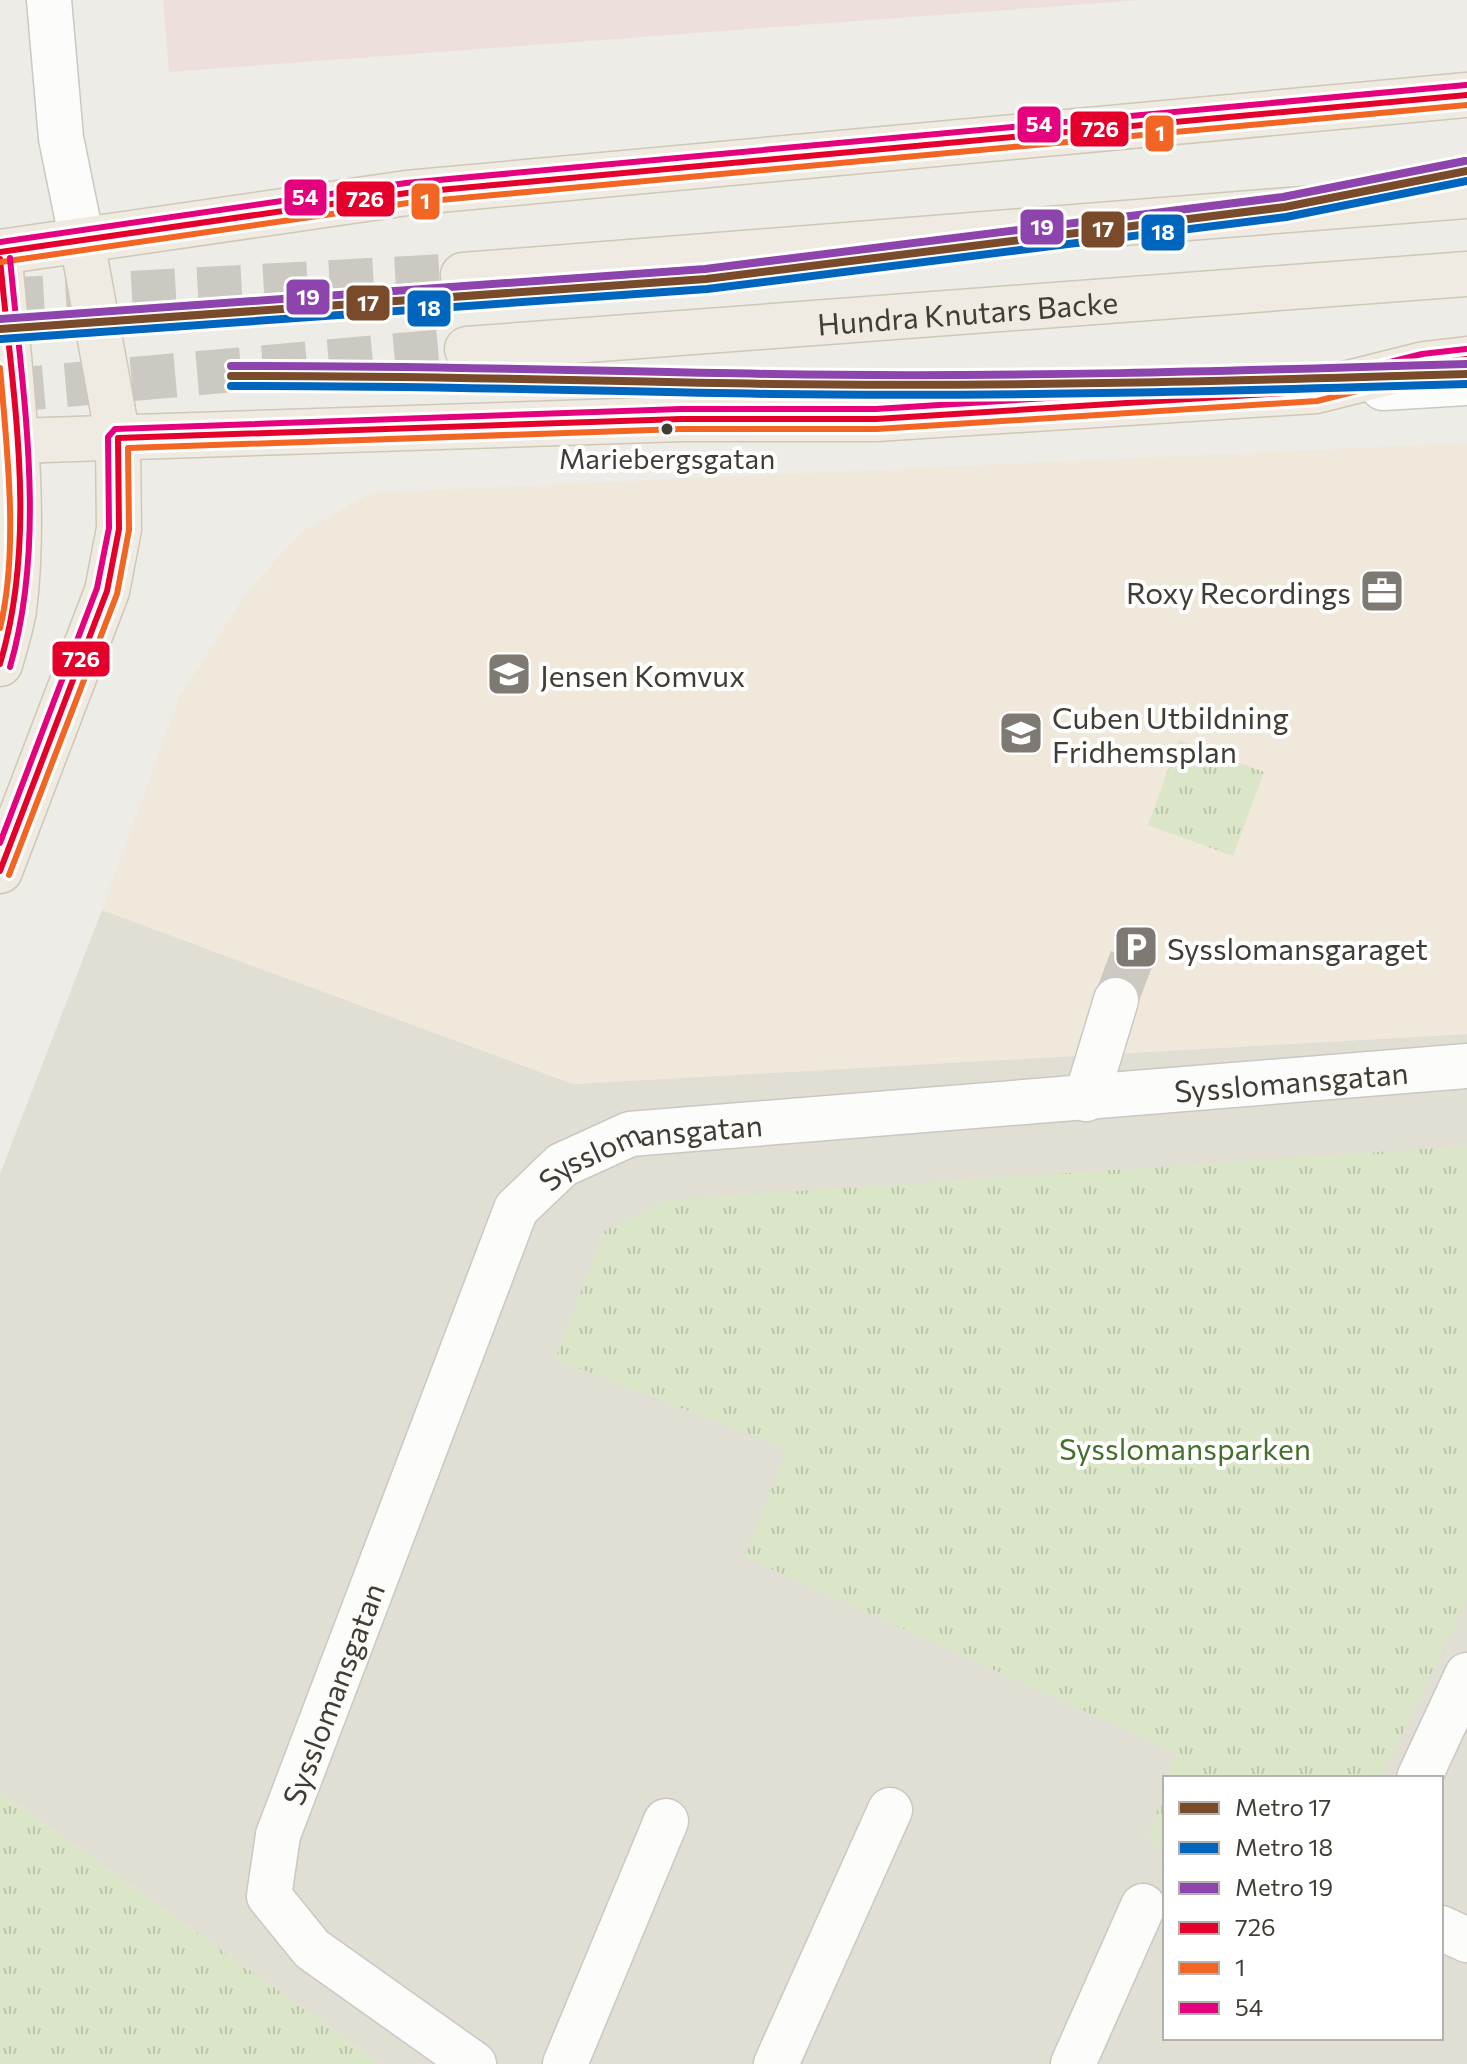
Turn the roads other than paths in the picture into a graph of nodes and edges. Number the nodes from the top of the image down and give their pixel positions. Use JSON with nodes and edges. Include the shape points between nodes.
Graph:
{"nodes":[{"id":1,"x":49,"y":0,"type":"edge"},
{"id":2,"x":1467,"y":95,"type":"edge"},
{"id":3,"x":1467,"y":196,"type":"edge"},
{"id":4,"x":82,"y":241,"type":"junction"},
{"id":5,"x":0,"y":252,"type":"edge"},
{"id":6,"x":0,"y":259,"type":"edge"},
{"id":7,"x":1467,"y":274,"type":"edge"},
{"id":8,"x":463,"y":275,"type":"tunnel mouth"},
{"id":9,"x":467,"y":349,"type":"tunnel mouth"},
{"id":10,"x":1467,"y":359,"type":"edge"},
{"id":11,"x":1467,"y":383,"type":"edge"},
{"id":12,"x":1316,"y":391,"type":"junction"},
{"id":13,"x":118,"y":438,"type":"junction"},
{"id":14,"x":8,"y":441,"type":"edge"},
{"id":15,"x":0,"y":664,"type":"edge"},
{"id":16,"x":0,"y":871,"type":"edge"},
{"id":17,"x":1116,"y":1000,"type":"tunnel mouth"},
{"id":18,"x":1467,"y":1066,"type":"edge"},
{"id":19,"x":1086,"y":1099,"type":"junction"},
{"id":20,"x":1467,"y":1675,"type":"edge"},
{"id":21,"x":1420,"y":1776,"type":"edge"},
{"id":22,"x":890,"y":1810,"type":"dead end"},
{"id":23,"x":666,"y":1821,"type":"dead end"},
{"id":24,"x":1143,"y":1906,"type":"dead end"},
{"id":25,"x":1443,"y":1929,"type":"edge"},
{"id":26,"x":1467,"y":1940,"type":"edge"},
{"id":27,"x":474,"y":2064,"type":"edge"},
{"id":28,"x":565,"y":2064,"type":"edge"},
{"id":29,"x":776,"y":2064,"type":"edge"},
{"id":30,"x":1073,"y":2064,"type":"edge"}],
"edges":[{"from":1,"to":4,"type":"street","via":[[61,138]]},
{"from":2,"to":4,"type":"main road","via":[[407,193]]},
{"from":3,"to":8,"type":"main road"},
{"from":4,"to":5,"type":"main road"},
{"from":4,"to":13,"type":"main road"},
{"from":6,"to":14,"type":"main road"},
{"from":7,"to":9,"type":"main road","name":"Hundra Knutars Backe"},
{"from":10,"to":12,"type":"main road","via":[[1424,364]]},
{"from":11,"to":12,"type":"street"},
{"from":12,"to":13,"type":"main road","via":[[876,419],[681,419]]},
{"from":13,"to":14,"type":"main road"},
{"from":13,"to":16,"type":"main road","via":[[119,529],[107,591]]},
{"from":14,"to":15,"type":"main road","via":[[18,529],[13,612]]},
{"from":17,"to":19,"type":"street"},
{"from":18,"to":19,"type":"street","name":"Sysslomansgatan"},
{"from":19,"to":27,"type":"street","name":"Sysslomansgatan","via":[[630,1134],[562,1165],[516,1209],[278,1835],[269,1896],[312,1949]]},
{"from":20,"to":21,"type":"street"},
{"from":22,"to":29,"type":"street"},
{"from":23,"to":28,"type":"street"},
{"from":24,"to":30,"type":"street"},
{"from":25,"to":26,"type":"street"}]}
